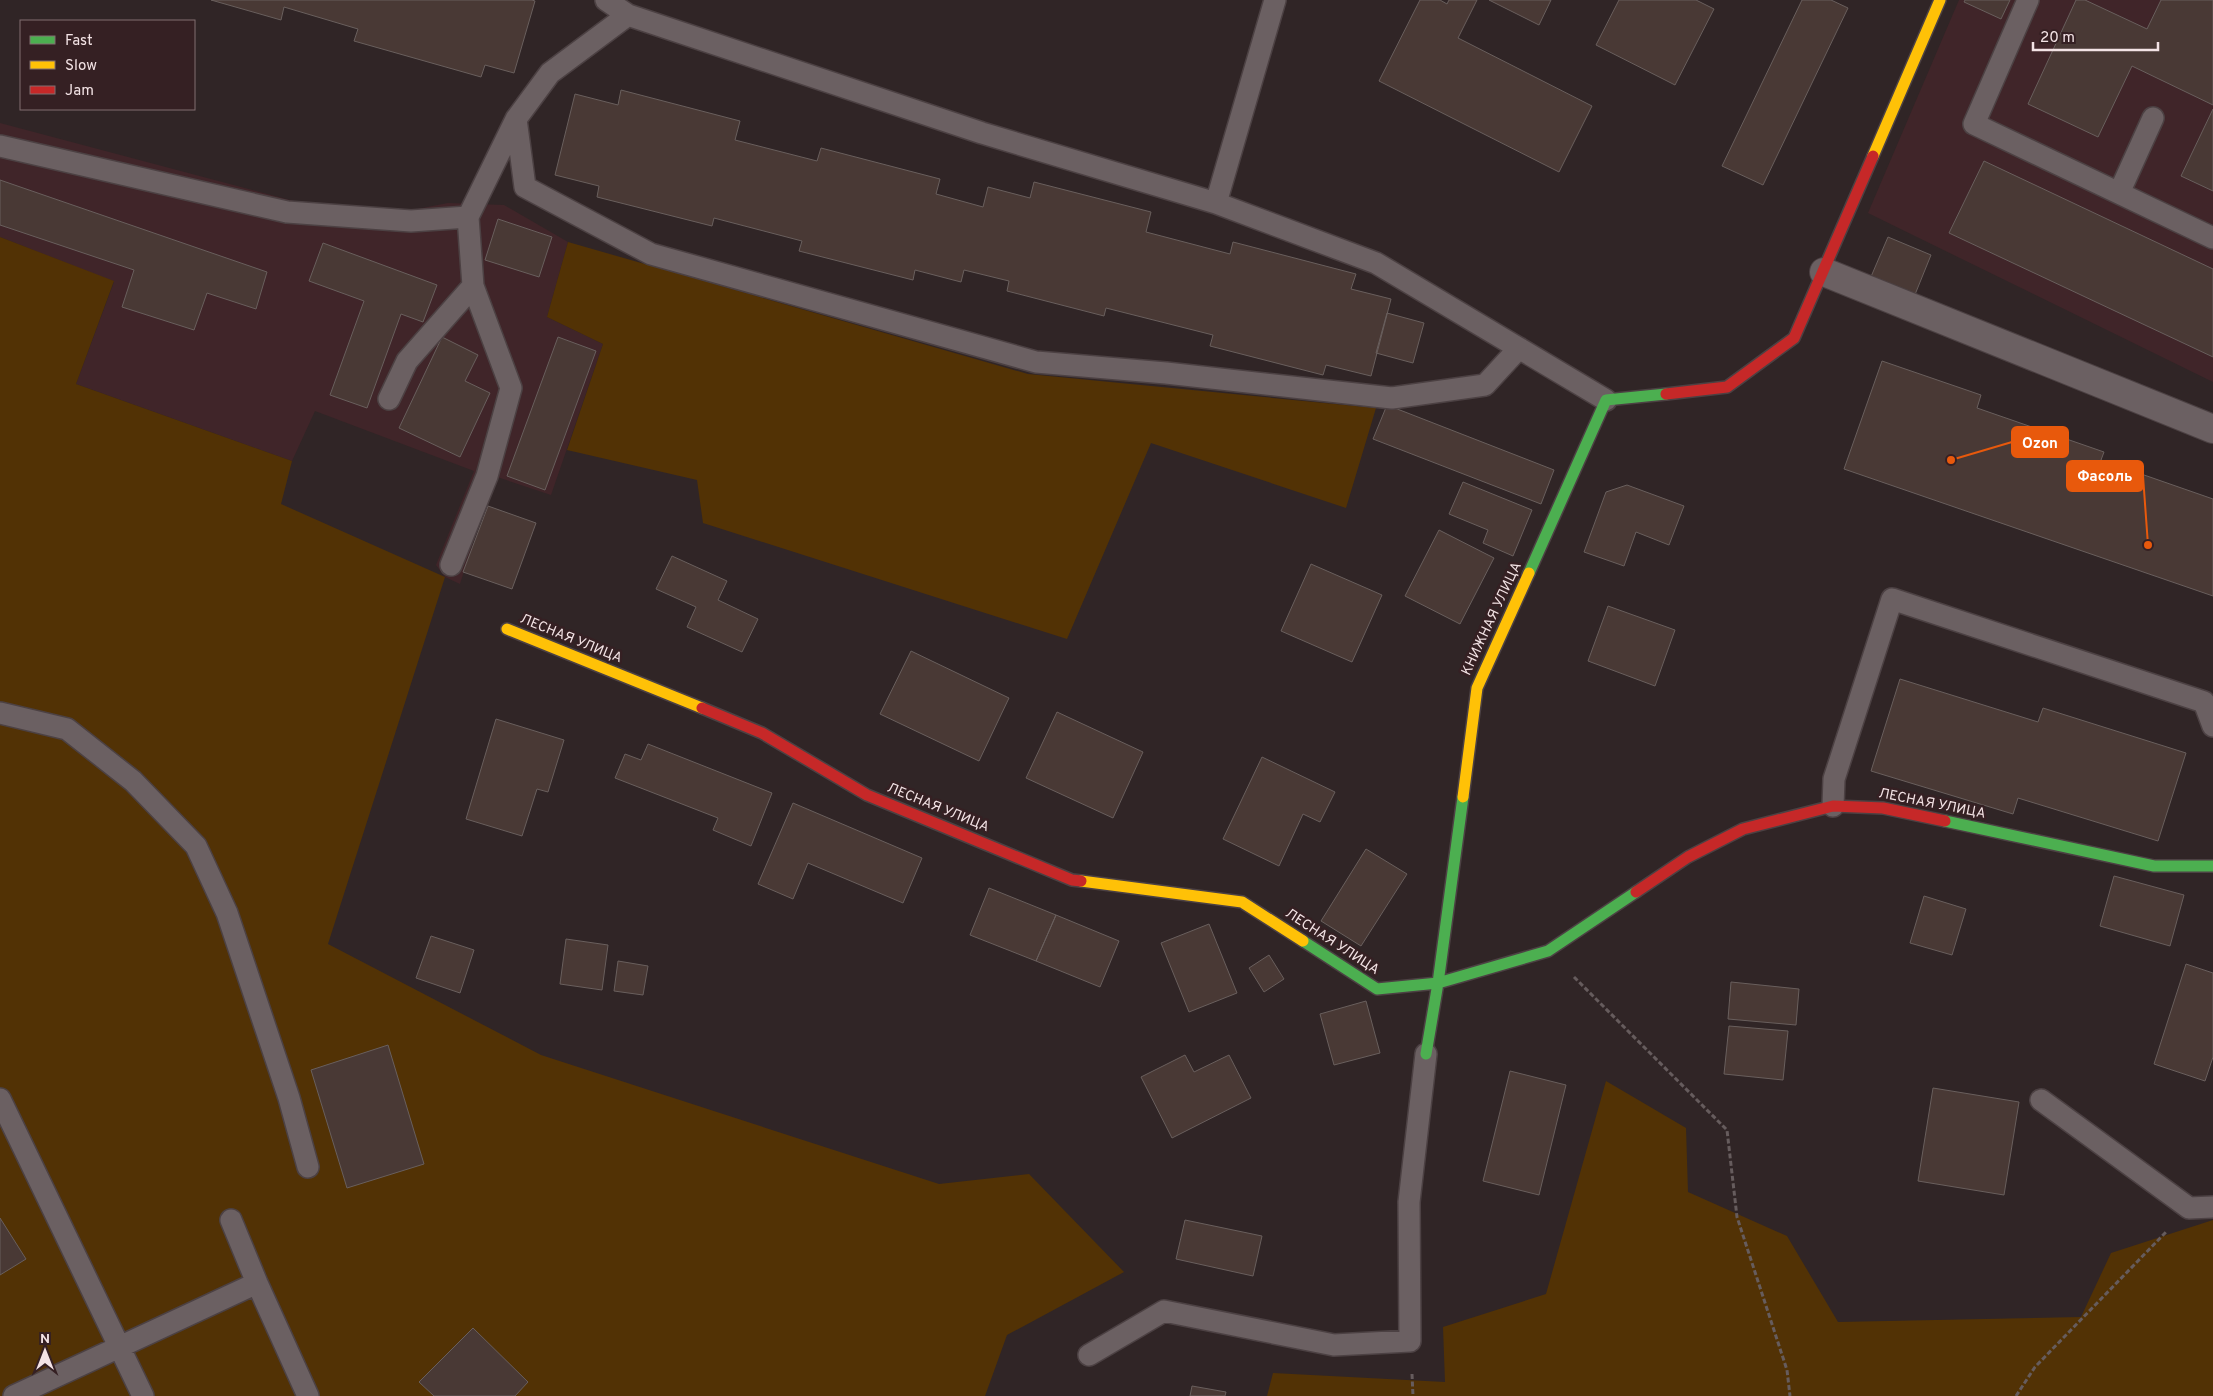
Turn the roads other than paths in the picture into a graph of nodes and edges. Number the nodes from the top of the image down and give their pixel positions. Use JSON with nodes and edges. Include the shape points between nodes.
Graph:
{"nodes":[{"id":1,"x":606,"y":0,"type":"edge"},
{"id":2,"x":1276,"y":0,"type":"edge"},
{"id":3,"x":1940,"y":0,"type":"edge"},
{"id":4,"x":2028,"y":0,"type":"edge"},
{"id":5,"x":628,"y":16,"type":"junction"},
{"id":6,"x":2153,"y":118,"type":"dead end"},
{"id":7,"x":516,"y":119,"type":"junction"},
{"id":8,"x":0,"y":146,"type":"edge"},
{"id":9,"x":2119,"y":193,"type":"junction"},
{"id":10,"x":1216,"y":202,"type":"junction"},
{"id":11,"x":468,"y":216,"type":"junction"},
{"id":12,"x":2213,"y":238,"type":"edge"},
{"id":13,"x":1824,"y":272,"type":"junction"},
{"id":14,"x":473,"y":286,"type":"junction"},
{"id":15,"x":1519,"y":348,"type":"junction"},
{"id":16,"x":389,"y":399,"type":"dead end"},
{"id":17,"x":1606,"y":400,"type":"junction"},
{"id":18,"x":2213,"y":429,"type":"edge"},
{"id":19,"x":451,"y":565,"type":"dead end"},
{"id":20,"x":507,"y":629,"type":"dead end"},
{"id":21,"x":0,"y":713,"type":"edge"},
{"id":22,"x":2213,"y":726,"type":"edge"},
{"id":23,"x":1833,"y":806,"type":"junction"},
{"id":24,"x":2213,"y":866,"type":"edge"},
{"id":25,"x":1438,"y":983,"type":"junction"},
{"id":26,"x":1426,"y":1054,"type":"joint"},
{"id":27,"x":0,"y":1099,"type":"edge"},
{"id":28,"x":2042,"y":1100,"type":"dead end"},
{"id":29,"x":308,"y":1167,"type":"dead end"},
{"id":30,"x":2213,"y":1207,"type":"edge"},
{"id":31,"x":231,"y":1220,"type":"dead end"},
{"id":32,"x":257,"y":1283,"type":"junction"},
{"id":33,"x":119,"y":1345,"type":"junction"},
{"id":34,"x":1090,"y":1355,"type":"dead end"},
{"id":35,"x":14,"y":1396,"type":"edge"},
{"id":36,"x":143,"y":1396,"type":"edge"},
{"id":37,"x":308,"y":1396,"type":"edge"}],
"edges":[{"from":1,"to":5,"type":"lane"},
{"from":2,"to":10,"type":"lane"},
{"from":3,"to":13,"type":"street"},
{"from":4,"to":9,"type":"lane","via":[[1974,124]]},
{"from":5,"to":7,"type":"lane","via":[[550,73]]},
{"from":5,"to":10,"type":"lane","via":[[982,133]]},
{"from":6,"to":9,"type":"lane"},
{"from":7,"to":11,"type":"lane"},
{"from":7,"to":15,"type":"lane","via":[[525,187],[651,254],[1036,362],[1392,398],[1485,386]]},
{"from":8,"to":11,"type":"lane","via":[[288,212],[410,221]]},
{"from":9,"to":12,"type":"lane"},
{"from":10,"to":15,"type":"lane","via":[[1376,263]]},
{"from":11,"to":14,"type":"lane"},
{"from":13,"to":17,"type":"street","via":[[1794,338],[1727,387]]},
{"from":13,"to":18,"type":"street"},
{"from":14,"to":16,"type":"lane","via":[[407,361]]},
{"from":14,"to":19,"type":"lane","via":[[511,388],[487,476]]},
{"from":15,"to":17,"type":"lane"},
{"from":17,"to":25,"type":"street","name":"КНИЖНАЯ УЛИЦА","via":[[1477,688]]},
{"from":20,"to":25,"type":"street","name":"ЛЕСНАЯ УЛИЦА","via":[[762,733],[867,795],[1072,880],[1242,902],[1377,989]]},
{"from":21,"to":29,"type":"lane","via":[[67,729],[133,781],[196,846],[227,913],[289,1098]]},
{"from":22,"to":23,"type":"lane","via":[[2204,702],[1892,599],[1834,779]]},
{"from":23,"to":24,"type":"street","name":"ЛЕСНАЯ УЛИЦА","via":[[1883,808],[2154,866]]},
{"from":23,"to":25,"type":"street","name":"ЛЕСНАЯ УЛИЦА","via":[[1727,837],[1688,857],[1548,951]]},
{"from":25,"to":26,"type":"street","name":"КНИЖНАЯ УЛИЦА"},
{"from":26,"to":34,"type":"lane","via":[[1409,1202],[1410,1341],[1334,1345],[1164,1311]]},
{"from":27,"to":33,"type":"lane"},
{"from":28,"to":30,"type":"lane","via":[[2189,1208]]},
{"from":31,"to":32,"type":"lane"},
{"from":32,"to":33,"type":"lane"},
{"from":32,"to":37,"type":"lane"},
{"from":33,"to":35,"type":"lane"},
{"from":33,"to":36,"type":"lane"}]}
